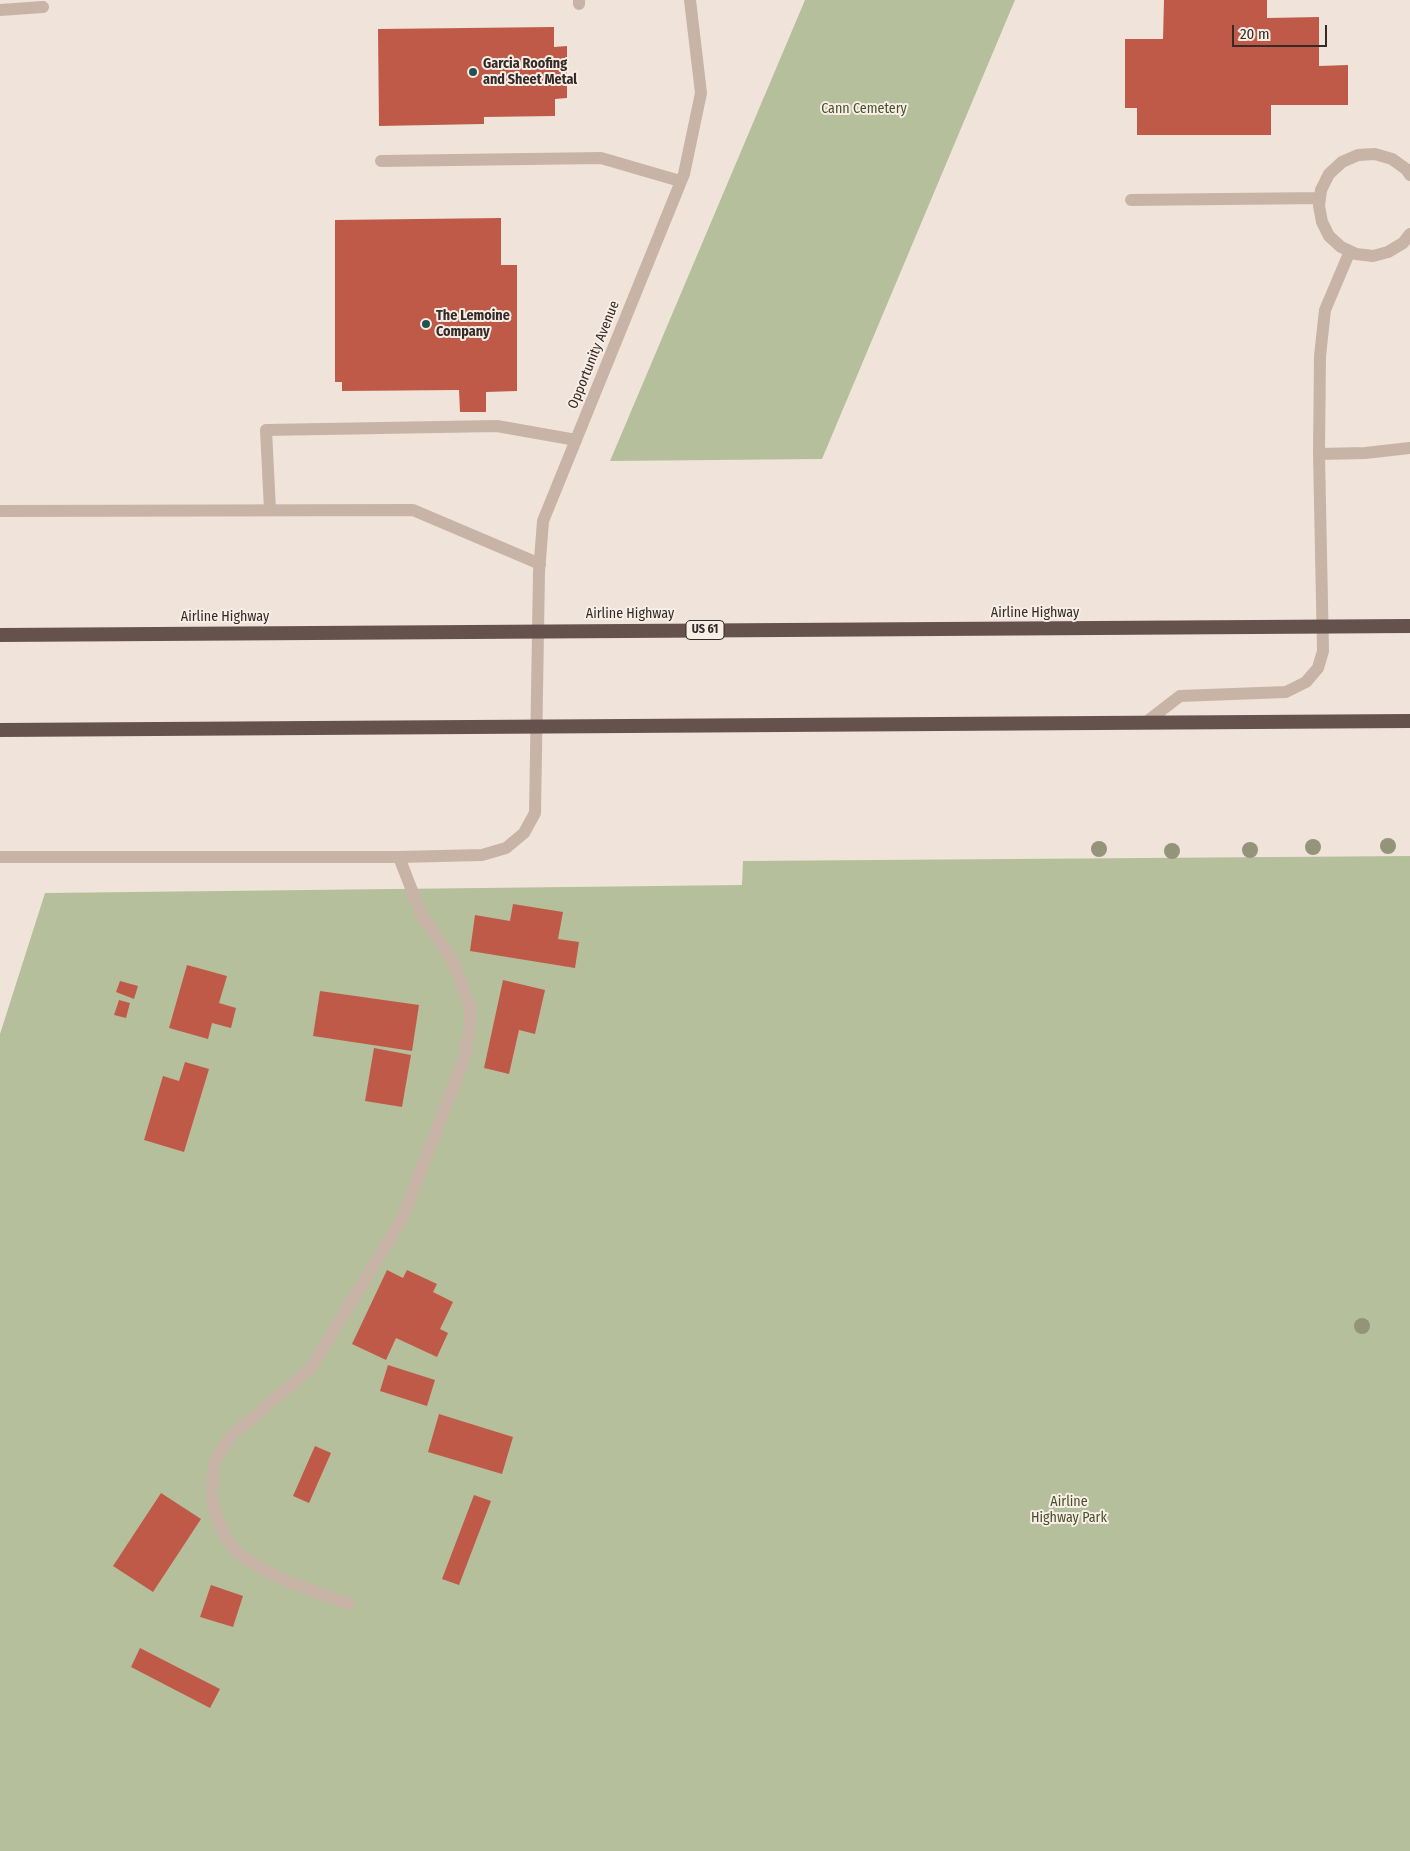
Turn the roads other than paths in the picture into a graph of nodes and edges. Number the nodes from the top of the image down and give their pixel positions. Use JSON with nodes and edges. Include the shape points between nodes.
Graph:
{"nodes":[{"id":1,"x":690,"y":0,"type":"edge"},
{"id":2,"x":44,"y":7,"type":"dead end"},
{"id":3,"x":0,"y":10,"type":"edge"},
{"id":4,"x":381,"y":161,"type":"dead end"},
{"id":5,"x":1410,"y":175,"type":"edge"},
{"id":6,"x":680,"y":181,"type":"junction"},
{"id":7,"x":1320,"y":198,"type":"junction"},
{"id":8,"x":1131,"y":200,"type":"dead end"},
{"id":9,"x":1410,"y":234,"type":"edge"},
{"id":10,"x":1350,"y":251,"type":"junction"},
{"id":11,"x":576,"y":440,"type":"junction"},
{"id":12,"x":1410,"y":448,"type":"edge"},
{"id":13,"x":1319,"y":454,"type":"junction"},
{"id":14,"x":270,"y":510,"type":"junction"},
{"id":15,"x":0,"y":511,"type":"edge"},
{"id":16,"x":540,"y":564,"type":"junction"},
{"id":17,"x":1322,"y":626,"type":"junction"},
{"id":18,"x":1410,"y":626,"type":"edge"},
{"id":19,"x":539,"y":631,"type":"junction"},
{"id":20,"x":0,"y":635,"type":"edge"},
{"id":21,"x":1410,"y":721,"type":"edge"},
{"id":22,"x":1145,"y":722,"type":"junction"},
{"id":23,"x":536,"y":726,"type":"junction"},
{"id":24,"x":0,"y":730,"type":"edge"},
{"id":25,"x":0,"y":857,"type":"edge"},
{"id":26,"x":399,"y":857,"type":"junction"},
{"id":27,"x":348,"y":1604,"type":"dead end"}],
"edges":[{"from":1,"to":6,"type":"street","name":"Opportunity Avenue","via":[[701,93]]},
{"from":2,"to":3,"type":"street"},
{"from":4,"to":6,"type":"street","via":[[601,158]]},
{"from":5,"to":7,"type":"street","via":[[1392,159],[1375,154],[1358,155],[1342,162],[1329,174]]},
{"from":6,"to":11,"type":"street","name":"Opportunity Avenue"},
{"from":7,"to":8,"type":"street"},
{"from":7,"to":10,"type":"street","via":[[1322,222],[1330,236]]},
{"from":9,"to":10,"type":"street","via":[[1388,252],[1373,256]]},
{"from":10,"to":13,"type":"street","via":[[1325,310],[1320,356]]},
{"from":11,"to":14,"type":"street","via":[[497,426],[266,430]]},
{"from":11,"to":16,"type":"street","name":"Opportunity Avenue","via":[[543,521]]},
{"from":12,"to":13,"type":"street"},
{"from":13,"to":17,"type":"street"},
{"from":14,"to":15,"type":"street"},
{"from":14,"to":16,"type":"street","via":[[413,510]]},
{"from":16,"to":19,"type":"street","name":"Opportunity Avenue"},
{"from":17,"to":18,"type":"highway","name":"Airline Highway","number":"US 61"},
{"from":17,"to":19,"type":"highway","name":"Airline Highway","number":"US 61"},
{"from":17,"to":22,"type":"street","via":[[1323,651],[1318,668],[1306,682],[1286,692],[1180,696]]},
{"from":19,"to":20,"type":"highway","name":"Airline Highway","number":"US 61"},
{"from":19,"to":23,"type":"street","name":"Opportunity Avenue"},
{"from":21,"to":22,"type":"highway"},
{"from":22,"to":23,"type":"highway"},
{"from":23,"to":24,"type":"highway"},
{"from":23,"to":26,"type":"street","name":"Opportunity Avenue","via":[[535,813],[524,833],[506,848],[482,855]]},
{"from":25,"to":26,"type":"street","name":"Opportunity Avenue"},
{"from":26,"to":27,"type":"street","via":[[421,914],[453,960],[465,990],[470,1007],[470,1030],[464,1059],[402,1219],[310,1368],[231,1436],[215,1460],[211,1491],[215,1513],[235,1551],[262,1569]]}]}
